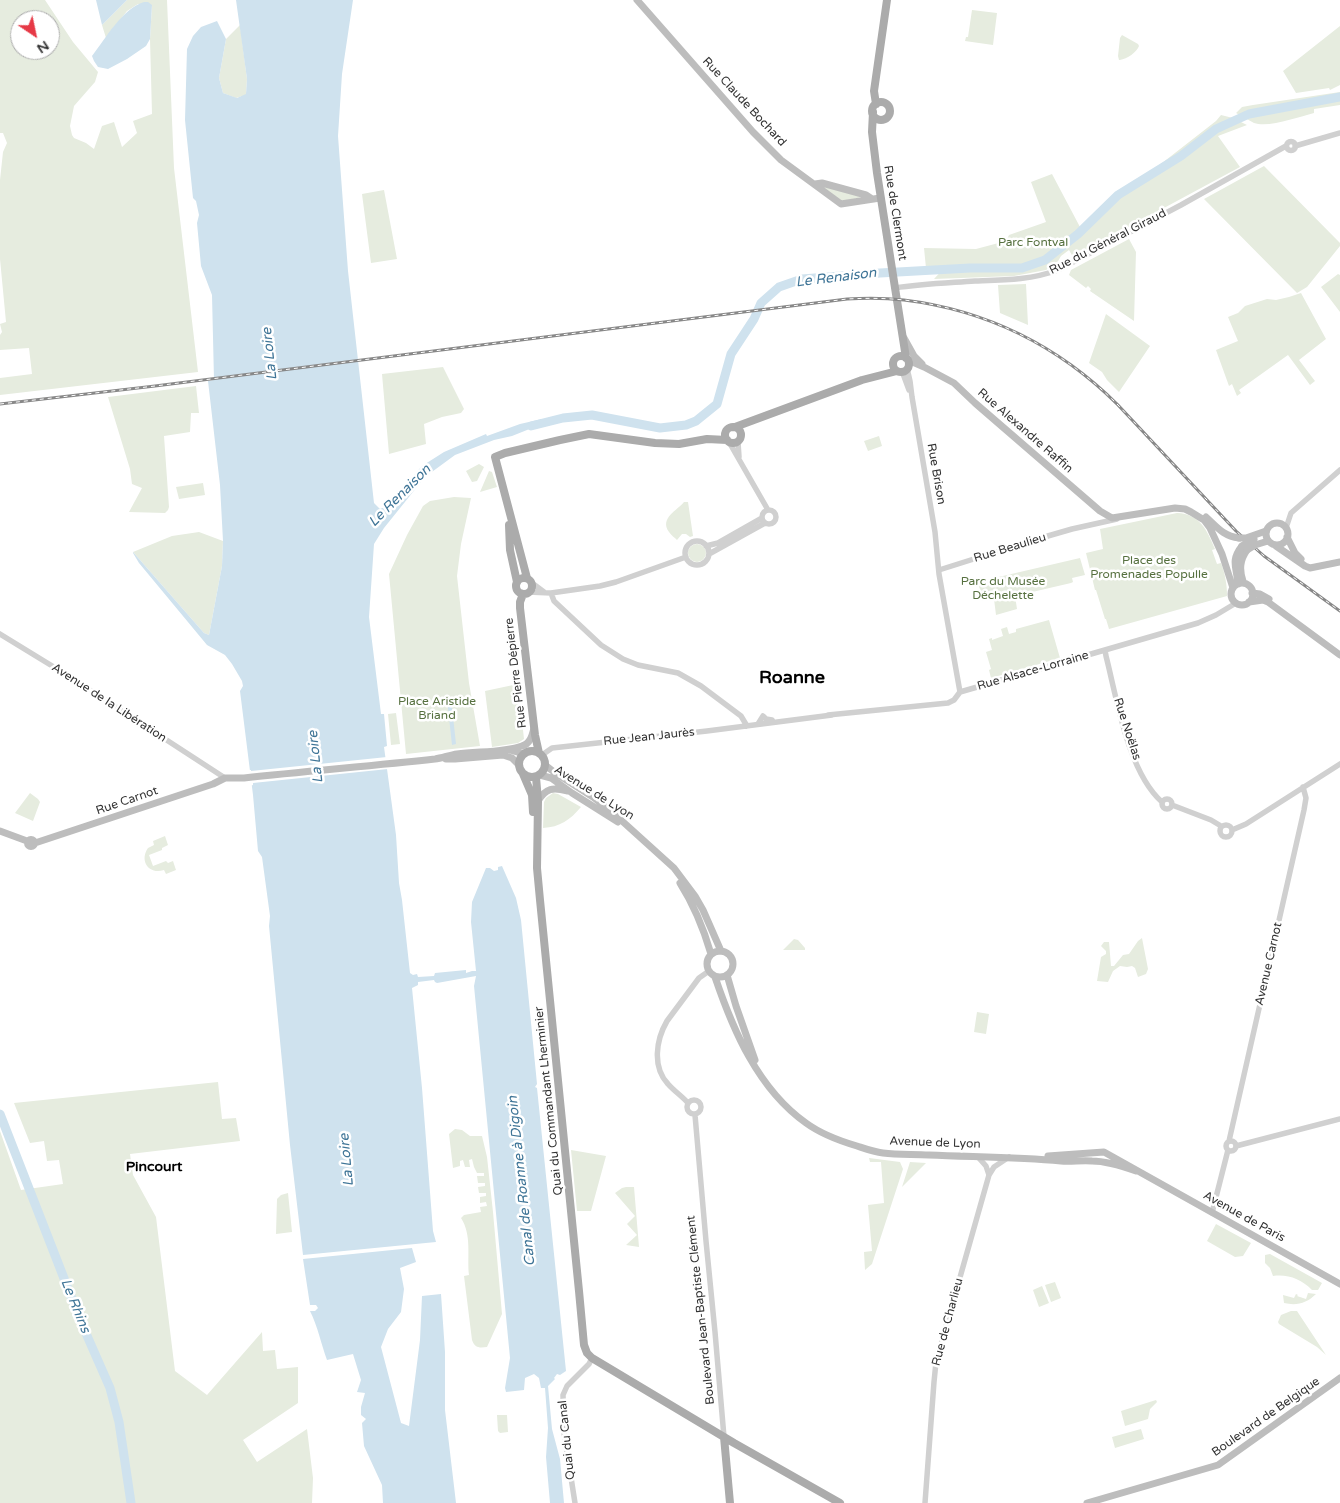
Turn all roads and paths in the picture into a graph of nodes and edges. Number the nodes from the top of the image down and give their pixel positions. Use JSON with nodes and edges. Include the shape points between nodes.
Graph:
{"nodes":[{"id":1,"x":637,"y":0,"type":"edge"},
{"id":2,"x":887,"y":0,"type":"edge"},
{"id":3,"x":880,"y":104,"type":"junction"},
{"id":4,"x":873,"y":112,"type":"junction"},
{"id":5,"x":881,"y":120,"type":"junction"},
{"id":6,"x":1340,"y":133,"type":"edge"},
{"id":7,"x":874,"y":142,"type":"junction"},
{"id":8,"x":815,"y":184,"type":"junction"},
{"id":9,"x":880,"y":198,"type":"junction"},
{"id":10,"x":872,"y":199,"type":"junction"},
{"id":11,"x":894,"y":285,"type":"junction"},
{"id":12,"x":902,"y":337,"type":"junction"},
{"id":13,"x":904,"y":364,"type":"junction"},
{"id":14,"x":932,"y":372,"type":"junction"},
{"id":15,"x":868,"y":378,"type":"junction"},
{"id":16,"x":770,"y":415,"type":"junction"},
{"id":17,"x":735,"y":427,"type":"junction"},
{"id":18,"x":726,"y":431,"type":"junction"},
{"id":19,"x":707,"y":439,"type":"junction"},
{"id":20,"x":740,"y":439,"type":"junction"},
{"id":21,"x":728,"y":441,"type":"junction"},
{"id":22,"x":740,"y":462,"type":"junction"},
{"id":23,"x":1340,"y":470,"type":"edge"},
{"id":24,"x":1185,"y":509,"type":"junction"},
{"id":25,"x":508,"y":510,"type":"junction"},
{"id":26,"x":1100,"y":511,"type":"junction"},
{"id":27,"x":765,"y":516,"type":"junction"},
{"id":28,"x":1128,"y":516,"type":"junction"},
{"id":29,"x":1102,"y":522,"type":"junction"},
{"id":30,"x":1286,"y":528,"type":"junction"},
{"id":31,"x":1266,"y":535,"type":"junction"},
{"id":32,"x":1287,"y":537,"type":"junction"},
{"id":33,"x":706,"y":546,"type":"junction"},
{"id":34,"x":1276,"y":546,"type":"junction"},
{"id":35,"x":709,"y":554,"type":"junction"},
{"id":36,"x":938,"y":556,"type":"junction"},
{"id":37,"x":686,"y":557,"type":"junction"},
{"id":38,"x":1340,"y":562,"type":"edge"},
{"id":39,"x":949,"y":566,"type":"junction"},
{"id":40,"x":1320,"y":567,"type":"junction"},
{"id":41,"x":939,"y":570,"type":"junction"},
{"id":42,"x":529,"y":581,"type":"junction"},
{"id":43,"x":517,"y":585,"type":"junction"},
{"id":44,"x":1238,"y":585,"type":"junction"},
{"id":45,"x":547,"y":592,"type":"junction"},
{"id":46,"x":526,"y":593,"type":"junction"},
{"id":47,"x":1252,"y":593,"type":"junction"},
{"id":48,"x":1249,"y":602,"type":"junction"},
{"id":49,"x":1236,"y":603,"type":"junction"},
{"id":50,"x":520,"y":608,"type":"junction"},
{"id":51,"x":0,"y":634,"type":"edge"},
{"id":52,"x":1105,"y":650,"type":"junction"},
{"id":53,"x":1340,"y":653,"type":"edge"},
{"id":54,"x":960,"y":692,"type":"junction"},
{"id":55,"x":832,"y":715,"type":"junction"},
{"id":56,"x":758,"y":724,"type":"junction"},
{"id":57,"x":747,"y":726,"type":"junction"},
{"id":58,"x":535,"y":732,"type":"junction"},
{"id":59,"x":506,"y":749,"type":"junction"},
{"id":60,"x":526,"y":752,"type":"junction"},
{"id":61,"x":490,"y":753,"type":"junction"},
{"id":62,"x":540,"y":754,"type":"junction"},
{"id":63,"x":545,"y":764,"type":"junction"},
{"id":64,"x":1340,"y":764,"type":"edge"},
{"id":65,"x":519,"y":765,"type":"junction"},
{"id":66,"x":217,"y":772,"type":"junction"},
{"id":67,"x":523,"y":774,"type":"junction"},
{"id":68,"x":538,"y":776,"type":"junction"},
{"id":69,"x":225,"y":778,"type":"junction"},
{"id":70,"x":217,"y":782,"type":"junction"},
{"id":71,"x":1303,"y":787,"type":"junction"},
{"id":72,"x":572,"y":793,"type":"junction"},
{"id":73,"x":538,"y":801,"type":"junction"},
{"id":74,"x":1221,"y":826,"type":"junction"},
{"id":75,"x":1232,"y":830,"type":"junction"},
{"id":76,"x":0,"y":831,"type":"edge"},
{"id":77,"x":635,"y":833,"type":"junction"},
{"id":78,"x":537,"y":838,"type":"junction"},
{"id":79,"x":652,"y":847,"type":"junction"},
{"id":80,"x":721,"y":951,"type":"junction"},
{"id":81,"x":711,"y":954,"type":"junction"},
{"id":82,"x":709,"y":971,"type":"junction"},
{"id":83,"x":728,"y":975,"type":"junction"},
{"id":84,"x":716,"y":976,"type":"junction"},
{"id":85,"x":759,"y":1072,"type":"junction"},
{"id":86,"x":688,"y":1103,"type":"junction"},
{"id":87,"x":695,"y":1115,"type":"junction"},
{"id":88,"x":1340,"y":1119,"type":"edge"},
{"id":89,"x":1230,"y":1141,"type":"junction"},
{"id":90,"x":1236,"y":1146,"type":"junction"},
{"id":91,"x":1228,"y":1150,"type":"junction"},
{"id":92,"x":978,"y":1157,"type":"junction"},
{"id":93,"x":1009,"y":1157,"type":"junction"},
{"id":94,"x":1018,"y":1157,"type":"junction"},
{"id":95,"x":1136,"y":1171,"type":"junction"},
{"id":96,"x":989,"y":1175,"type":"junction"},
{"id":97,"x":1212,"y":1212,"type":"junction"},
{"id":98,"x":1340,"y":1284,"type":"edge"},
{"id":99,"x":592,"y":1358,"type":"junction"},
{"id":100,"x":1340,"y":1378,"type":"edge"},
{"id":101,"x":724,"y":1437,"type":"junction"},
{"id":102,"x":575,"y":1503,"type":"edge"},
{"id":103,"x":730,"y":1503,"type":"edge"},
{"id":104,"x":840,"y":1503,"type":"edge"},
{"id":105,"x":925,"y":1503,"type":"edge"},
{"id":106,"x":1087,"y":1503,"type":"edge"}],
"edges":[{"from":1,"to":8,"type":"main road","name":"Rue Claude Bochard","via":[[753,132],[781,160]]},
{"from":2,"to":3,"type":"main road","via":[[875,85]]},
{"from":3,"to":4,"type":"main road"},
{"from":3,"to":5,"type":"main road","via":[[889,106],[890,112]]},
{"from":4,"to":5,"type":"main road"},
{"from":4,"to":7,"type":"main road","name":"Rue de Clermont"},
{"from":5,"to":7,"type":"main road","name":"Rue de Clermont"},
{"from":6,"to":11,"type":"street","name":"Rue du Général Giraud","via":[[1312,141],[1289,142],[1287,148],[1050,273],[1018,280]]},
{"from":7,"to":9,"type":"main road","name":"Rue de Clermont"},
{"from":8,"to":10,"type":"main road","name":"Rue Claude Bochard","via":[[822,182]]},
{"from":8,"to":10,"type":"main road","via":[[841,204]]},
{"from":9,"to":10,"type":"main road","name":"Rue Claude Bochard"},
{"from":9,"to":11,"type":"main road","name":"Rue de Clermont"},
{"from":11,"to":12,"type":"main road","name":"Rue Brison"},
{"from":12,"to":13,"type":"main road","name":"Rue Brison"},
{"from":12,"to":14,"type":"main road","via":[[914,356]]},
{"from":13,"to":14,"type":"main road","name":"Rue Alexandre Raffin"},
{"from":13,"to":15,"type":"main road"},
{"from":13,"to":15,"type":"main road","via":[[894,358],[881,372]]},
{"from":13,"to":36,"type":"street","name":"Rue Brison"},
{"from":14,"to":26,"type":"main road","name":"Rue Alexandre Raffin","via":[[954,383]]},
{"from":15,"to":16,"type":"main road"},
{"from":16,"to":17,"type":"main road"},
{"from":16,"to":20,"type":"main road","via":[[750,426]]},
{"from":17,"to":18,"type":"main road"},
{"from":17,"to":20,"type":"main road","via":[[739,429]]},
{"from":18,"to":19,"type":"main road"},
{"from":18,"to":21,"type":"main road"},
{"from":19,"to":21,"type":"main road"},
{"from":19,"to":25,"type":"main road","name":"Rue Pierre Dépierre","via":[[679,444],[655,443],[589,434],[505,453],[495,457]]},
{"from":20,"to":21,"type":"main road","via":[[734,444]]},
{"from":20,"to":22,"type":"street"},
{"from":21,"to":22,"type":"street"},
{"from":22,"to":27,"type":"street"},
{"from":23,"to":30,"type":"street","via":[[1291,513]]},
{"from":24,"to":28,"type":"main road"},
{"from":24,"to":31,"type":"main road","bridge":true,"via":[[1200,512],[1226,535],[1238,538]]},
{"from":24,"to":44,"type":"main road","via":[[1210,528]]},
{"from":25,"to":42,"type":"main road","name":"Rue Pierre Dépierre"},
{"from":25,"to":43,"type":"main road","name":"Rue Pierre Dépierre","via":[[510,550]]},
{"from":26,"to":28,"type":"main road","via":[[1112,518]]},
{"from":26,"to":29,"type":"street","via":[[1104,517]]},
{"from":27,"to":33,"type":"street","via":[[718,543]]},
{"from":27,"to":35,"type":"street"},
{"from":28,"to":29,"type":"street","name":"Rue Beaulieu"},
{"from":29,"to":39,"type":"street","name":"Rue Beaulieu"},
{"from":30,"to":31,"type":"main road","via":[[1276,523],[1271,525]]},
{"from":30,"to":32,"type":"main road"},
{"from":31,"to":34,"type":"main road"},
{"from":31,"to":44,"type":"main road","bridge":true,"via":[[1255,545],[1245,548]]},
{"from":32,"to":34,"type":"main road"},
{"from":32,"to":40,"type":"main road","via":[[1298,556]]},
{"from":33,"to":35,"type":"street"},
{"from":33,"to":37,"type":"street","via":[[692,543],[687,548]]},
{"from":34,"to":40,"type":"main road","via":[[1305,566]]},
{"from":35,"to":37,"type":"street","via":[[706,561],[698,565]]},
{"from":36,"to":39,"type":"street"},
{"from":36,"to":41,"type":"street","name":"Rue Brison"},
{"from":37,"to":45,"type":"street","via":[[616,582]]},
{"from":38,"to":40,"type":"main road"},
{"from":39,"to":41,"type":"street","name":"Rue Beaulieu"},
{"from":41,"to":54,"type":"street","name":"Rue Brison"},
{"from":42,"to":43,"type":"main road","via":[[522,578]]},
{"from":42,"to":45,"type":"street"},
{"from":42,"to":46,"type":"main road","via":[[532,588]]},
{"from":43,"to":46,"type":"main road","via":[[519,592]]},
{"from":43,"to":50,"type":"main road","name":"Rue Pierre Dépierre"},
{"from":44,"to":47,"type":"main road","via":[[1250,587]]},
{"from":44,"to":49,"type":"main road","via":[[1231,594]]},
{"from":45,"to":46,"type":"street"},
{"from":45,"to":57,"type":"street","via":[[601,645],[638,665],[678,673],[741,716]]},
{"from":46,"to":50,"type":"main road","name":"Rue Pierre Dépierre"},
{"from":47,"to":48,"type":"main road"},
{"from":47,"to":53,"type":"main road","via":[[1269,599]]},
{"from":48,"to":49,"type":"main road","via":[[1244,605]]},
{"from":48,"to":53,"type":"main road","via":[[1268,602]]},
{"from":49,"to":52,"type":"street","via":[[1209,619]]},
{"from":50,"to":58,"type":"main road","name":"Rue Pierre Dépierre"},
{"from":51,"to":66,"type":"street","name":"Avenue de la Libération"},
{"from":52,"to":54,"type":"street","name":"Rue Alsace-Lorraine"},
{"from":52,"to":74,"type":"street","name":"Rue Noëlas","via":[[1130,746],[1142,774],[1162,806],[1170,809],[1172,805]]},
{"from":54,"to":55,"type":"street","name":"Rue Jean Jaurès","via":[[948,703]]},
{"from":55,"to":56,"type":"street","name":"Rue Jean Jaurès"},
{"from":55,"to":56,"type":"street","name":"Rue Jean Jaurès","via":[[770,720],[763,716]]},
{"from":56,"to":57,"type":"street","name":"Rue Jean Jaurès"},
{"from":57,"to":62,"type":"street","name":"Rue Jean Jaurès","via":[[552,748]]},
{"from":58,"to":59,"type":"main road","via":[[526,744]]},
{"from":58,"to":60,"type":"main road","name":"Rue Pierre Dépierre","via":[[533,743]]},
{"from":58,"to":62,"type":"main road","name":"Rue Pierre Dépierre"},
{"from":59,"to":60,"type":"main road"},
{"from":59,"to":61,"type":"main road"},
{"from":60,"to":62,"type":"main road"},
{"from":60,"to":65,"type":"main road"},
{"from":61,"to":65,"type":"main road","via":[[509,756]]},
{"from":61,"to":69,"type":"main road"},
{"from":62,"to":63,"type":"main road"},
{"from":63,"to":68,"type":"main road"},
{"from":63,"to":77,"type":"main road","name":"Avenue de Lyon","via":[[593,797]]},
{"from":64,"to":71,"type":"street"},
{"from":65,"to":67,"type":"main road"},
{"from":66,"to":69,"type":"street","name":"Avenue de la Libération"},
{"from":66,"to":70,"type":"street"},
{"from":67,"to":68,"type":"main road"},
{"from":67,"to":78,"type":"main road","name":"Quai du Commandant Lherminier","via":[[532,795]]},
{"from":68,"to":72,"type":"main road","name":"Avenue de Lyon","via":[[551,778]]},
{"from":68,"to":73,"type":"main road","name":"Quai du Commandant Lherminier"},
{"from":69,"to":70,"type":"main road","name":"Rue Carnot"},
{"from":70,"to":76,"type":"main road","name":"Rue Carnot","via":[[31,842]]},
{"from":71,"to":75,"type":"street"},
{"from":71,"to":89,"type":"street","name":"Avenue Carnot","via":[[1306,798],[1304,810]]},
{"from":72,"to":73,"type":"main road","via":[[552,789],[544,792]]},
{"from":72,"to":77,"type":"main road","name":"Avenue de Lyon"},
{"from":73,"to":78,"type":"main road","name":"Quai du Commandant Lherminier"},
{"from":74,"to":75,"type":"street","via":[[1227,824]]},
{"from":74,"to":75,"type":"street","via":[[1219,832],[1223,837],[1230,836]]},
{"from":77,"to":79,"type":"main road","name":"Avenue de Lyon"},
{"from":78,"to":99,"type":"main road","name":"Quai du Commandant Lherminier","via":[[584,1338],[587,1353]]},
{"from":79,"to":80,"type":"main road","name":"Avenue de Lyon","via":[[674,868],[695,896]]},
{"from":79,"to":81,"type":"main road","name":"Avenue de Lyon","via":[[688,896]]},
{"from":80,"to":81,"type":"main road"},
{"from":80,"to":83,"type":"main road","via":[[728,953],[733,960],[733,969]]},
{"from":81,"to":82,"type":"main road","via":[[707,964]]},
{"from":82,"to":84,"type":"main road"},
{"from":82,"to":86,"type":"street","via":[[699,978],[667,1021],[658,1046],[659,1070],[668,1085]]},
{"from":83,"to":84,"type":"main road"},
{"from":83,"to":85,"type":"main road","name":"Avenue de Lyon"},
{"from":84,"to":85,"type":"main road","name":"Avenue de Lyon","via":[[741,1041]]},
{"from":85,"to":92,"type":"main road","name":"Avenue de Lyon","via":[[783,1103],[806,1123],[832,1137],[886,1153]]},
{"from":86,"to":87,"type":"street","name":"Boulevard Jean-Baptiste Clément","via":[[687,1110]]},
{"from":86,"to":87,"type":"street","name":"Boulevard Jean-Baptiste Clément","via":[[695,1100],[701,1104],[701,1111]]},
{"from":87,"to":101,"type":"street","name":"Boulevard Jean-Baptiste Clément"},
{"from":88,"to":90,"type":"street"},
{"from":89,"to":90,"type":"street"},
{"from":89,"to":91,"type":"street","via":[[1226,1145]]},
{"from":90,"to":91,"type":"street","via":[[1234,1150]]},
{"from":91,"to":97,"type":"street"},
{"from":92,"to":93,"type":"main road","name":"Avenue de Lyon"},
{"from":92,"to":96,"type":"street"},
{"from":93,"to":94,"type":"main road","name":"Avenue de Lyon"},
{"from":93,"to":96,"type":"street","via":[[994,1167]]},
{"from":94,"to":95,"type":"main road","name":"Avenue de Lyon","via":[[1092,1160]]},
{"from":94,"to":95,"type":"main road","name":"Avenue de Lyon","via":[[1104,1152]]},
{"from":95,"to":97,"type":"main road","name":"Avenue de Paris"},
{"from":96,"to":105,"type":"street","name":"Rue de Charlieu","via":[[936,1362]]},
{"from":97,"to":98,"type":"main road","name":"Avenue de Paris"},
{"from":99,"to":101,"type":"main road"},
{"from":99,"to":102,"type":"street","name":"Quai du Canal","via":[[563,1395],[564,1433]]},
{"from":100,"to":106,"type":"main road","name":"Boulevard de Belgique","via":[[1218,1465]]},
{"from":101,"to":103,"type":"main road","name":"Boulevard Jean-Baptiste Clément"},
{"from":101,"to":104,"type":"main road"}]}
